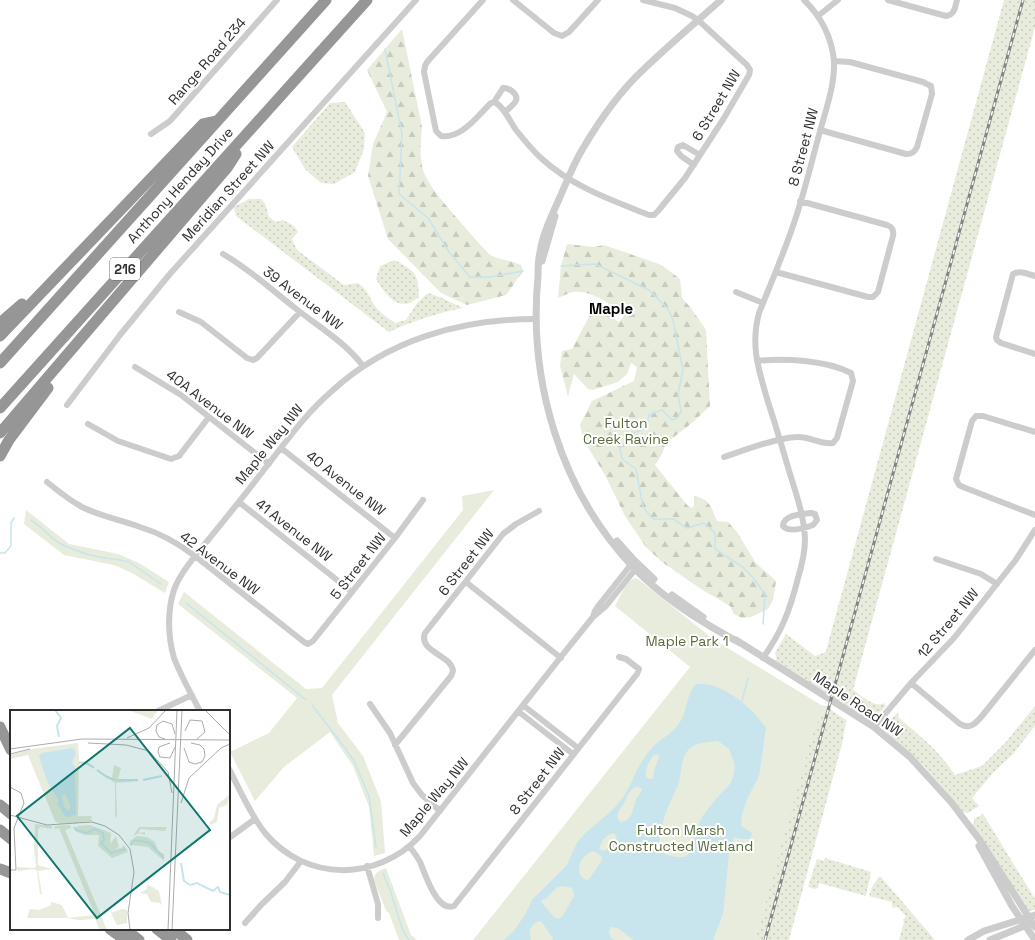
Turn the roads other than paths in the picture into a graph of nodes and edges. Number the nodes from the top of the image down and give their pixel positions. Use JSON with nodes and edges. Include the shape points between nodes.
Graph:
{"nodes":[{"id":1,"x":277,"y":0,"type":"edge"},
{"id":2,"x":326,"y":0,"type":"edge"},
{"id":3,"x":367,"y":0,"type":"edge"},
{"id":4,"x":416,"y":0,"type":"edge"},
{"id":5,"x":483,"y":0,"type":"edge"},
{"id":6,"x":513,"y":0,"type":"edge"},
{"id":7,"x":598,"y":0,"type":"edge"},
{"id":8,"x":643,"y":0,"type":"edge"},
{"id":9,"x":721,"y":0,"type":"edge"},
{"id":10,"x":804,"y":0,"type":"edge"},
{"id":11,"x":838,"y":0,"type":"edge"},
{"id":12,"x":888,"y":0,"type":"edge"},
{"id":13,"x":957,"y":0,"type":"edge"},
{"id":14,"x":818,"y":16,"type":"junction"},
{"id":15,"x":698,"y":20,"type":"junction"},
{"id":16,"x":834,"y":61,"type":"junction"},
{"id":17,"x":494,"y":102,"type":"junction"},
{"id":18,"x":505,"y":112,"type":"junction"},
{"id":19,"x":217,"y":121,"type":"junction"},
{"id":20,"x":251,"y":129,"type":"junction"},
{"id":21,"x":820,"y":130,"type":"junction"},
{"id":22,"x":151,"y":134,"type":"dead end"},
{"id":23,"x":700,"y":155,"type":"junction"},
{"id":24,"x":694,"y":164,"type":"junction"},
{"id":25,"x":568,"y":178,"type":"junction"},
{"id":26,"x":800,"y":201,"type":"junction"},
{"id":27,"x":223,"y":254,"type":"dead end"},
{"id":28,"x":63,"y":270,"type":"junction"},
{"id":29,"x":776,"y":272,"type":"junction"},
{"id":30,"x":1035,"y":276,"type":"edge"},
{"id":31,"x":125,"y":286,"type":"junction"},
{"id":32,"x":736,"y":292,"type":"dead end"},
{"id":33,"x":763,"y":303,"type":"junction"},
{"id":34,"x":179,"y":312,"type":"dead end"},
{"id":35,"x":300,"y":312,"type":"junction"},
{"id":36,"x":535,"y":319,"type":"junction"},
{"id":37,"x":0,"y":323,"type":"edge"},
{"id":38,"x":0,"y":336,"type":"edge"},
{"id":39,"x":1035,"y":354,"type":"edge"},
{"id":40,"x":756,"y":360,"type":"junction"},
{"id":41,"x":0,"y":363,"type":"edge"},
{"id":42,"x":363,"y":366,"type":"junction"},
{"id":43,"x":135,"y":367,"type":"dead end"},
{"id":44,"x":67,"y":405,"type":"dead end"},
{"id":45,"x":0,"y":408,"type":"edge"},
{"id":46,"x":209,"y":417,"type":"junction"},
{"id":47,"x":88,"y":424,"type":"dead end"},
{"id":48,"x":1035,"y":432,"type":"edge"},
{"id":49,"x":0,"y":433,"type":"edge"},
{"id":50,"x":780,"y":440,"type":"junction"},
{"id":51,"x":282,"y":448,"type":"junction"},
{"id":52,"x":0,"y":456,"type":"edge"},
{"id":53,"x":724,"y":456,"type":"dead end"},
{"id":54,"x":269,"y":464,"type":"junction"},
{"id":55,"x":47,"y":482,"type":"dead end"},
{"id":56,"x":423,"y":500,"type":"dead end"},
{"id":57,"x":239,"y":502,"type":"junction"},
{"id":58,"x":539,"y":511,"type":"dead end"},
{"id":59,"x":802,"y":515,"type":"junction"},
{"id":60,"x":1035,"y":515,"type":"edge"},
{"id":61,"x":804,"y":528,"type":"junction"},
{"id":62,"x":1035,"y":530,"type":"edge"},
{"id":63,"x":395,"y":538,"type":"junction"},
{"id":64,"x":195,"y":556,"type":"junction"},
{"id":65,"x":936,"y":559,"type":"dead end"},
{"id":66,"x":635,"y":565,"type":"junction"},
{"id":67,"x":466,"y":582,"type":"junction"},
{"id":68,"x":996,"y":584,"type":"junction"},
{"id":69,"x":352,"y":592,"type":"junction"},
{"id":70,"x":309,"y":644,"type":"joint"},
{"id":71,"x":1035,"y":650,"type":"edge"},
{"id":72,"x":619,"y":657,"type":"dead end"},
{"id":73,"x":561,"y":658,"type":"junction"},
{"id":74,"x":763,"y":658,"type":"junction"},
{"id":75,"x":911,"y":683,"type":"junction"},
{"id":76,"x":192,"y":695,"type":"junction"},
{"id":77,"x":370,"y":704,"type":"dead end"},
{"id":78,"x":524,"y":706,"type":"junction"},
{"id":79,"x":160,"y":710,"type":"edge"},
{"id":80,"x":200,"y":710,"type":"edge"},
{"id":81,"x":519,"y":712,"type":"junction"},
{"id":82,"x":0,"y":727,"type":"edge"},
{"id":83,"x":874,"y":728,"type":"junction"},
{"id":84,"x":395,"y":745,"type":"junction"},
{"id":85,"x":10,"y":748,"type":"edge"},
{"id":86,"x":578,"y":748,"type":"junction"},
{"id":87,"x":573,"y":754,"type":"junction"},
{"id":88,"x":230,"y":771,"type":"edge"},
{"id":89,"x":0,"y":805,"type":"edge"},
{"id":90,"x":440,"y":811,"type":"junction"},
{"id":91,"x":10,"y":813,"type":"edge"},
{"id":92,"x":255,"y":819,"type":"junction"},
{"id":93,"x":0,"y":830,"type":"edge"},
{"id":94,"x":230,"y":837,"type":"edge"},
{"id":95,"x":10,"y":838,"type":"edge"},
{"id":96,"x":410,"y":846,"type":"junction"},
{"id":97,"x":301,"y":861,"type":"junction"},
{"id":98,"x":367,"y":866,"type":"junction"},
{"id":99,"x":0,"y":869,"type":"edge"},
{"id":100,"x":10,"y":873,"type":"edge"},
{"id":101,"x":378,"y":918,"type":"dead end"},
{"id":102,"x":1029,"y":921,"type":"edge"},
{"id":103,"x":245,"y":923,"type":"dead end"},
{"id":104,"x":111,"y":930,"type":"edge"},
{"id":105,"x":126,"y":930,"type":"edge"},
{"id":106,"x":158,"y":930,"type":"edge"},
{"id":107,"x":175,"y":930,"type":"edge"},
{"id":108,"x":125,"y":940,"type":"edge"},
{"id":109,"x":139,"y":940,"type":"edge"},
{"id":110,"x":171,"y":940,"type":"edge"},
{"id":111,"x":187,"y":940,"type":"edge"},
{"id":112,"x":968,"y":940,"type":"edge"},
{"id":113,"x":990,"y":940,"type":"edge"},
{"id":114,"x":1035,"y":940,"type":"edge"}],
"edges":[{"from":1,"to":22,"type":"street","name":"Range Road 234","via":[[170,121]]},
{"from":2,"to":19,"type":"highway","name":"Anthony Henday Drive","number":"216"},
{"from":3,"to":20,"type":"highway","name":"Anthony Henday Drive","number":"216"},
{"from":4,"to":44,"type":"street","name":"Meridian Street NW","via":[[169,275]]},
{"from":5,"to":17,"type":"street","via":[[424,68],[439,135],[446,137],[459,132]]},
{"from":6,"to":7,"type":"street","via":[[562,36],[569,32]]},
{"from":8,"to":15,"type":"street","via":[[675,8]]},
{"from":9,"to":15,"type":"street","name":"Maple Road NW"},
{"from":10,"to":14,"type":"street","name":"8 Street NW"},
{"from":11,"to":14,"type":"street"},
{"from":12,"to":13,"type":"street","via":[[946,16],[953,13]]},
{"from":14,"to":16,"type":"street","name":"8 Street NW","via":[[828,38]]},
{"from":15,"to":23,"type":"street","name":"6 Street NW","via":[[749,68],[749,75]]},
{"from":15,"to":25,"type":"street","name":"Maple Road NW","via":[[644,69],[617,98],[590,137]]},
{"from":16,"to":21,"type":"street","name":"8 Street NW","via":[[832,85]]},
{"from":16,"to":21,"type":"street","via":[[850,62],[923,82],[931,86],[932,94],[913,153],[906,154]]},
{"from":17,"to":18,"type":"street"},
{"from":17,"to":18,"type":"street","via":[[503,88],[508,88],[515,94],[516,101]]},
{"from":18,"to":25,"type":"street","via":[[534,151]]},
{"from":19,"to":28,"type":"highway","via":[[203,124]]},
{"from":19,"to":41,"type":"highway","name":"Anthony Henday Drive","number":"216"},
{"from":20,"to":31,"type":"highway","via":[[227,168]]},
{"from":20,"to":45,"type":"highway","name":"Anthony Henday Drive","number":"216"},
{"from":21,"to":26,"type":"street","name":"8 Street NW"},
{"from":23,"to":24,"type":"street","name":"6 Street NW"},
{"from":23,"to":24,"type":"street","name":"6 Street NW","via":[[683,145],[678,147],[679,154]]},
{"from":24,"to":25,"type":"street","name":"6 Street NW","via":[[654,215],[594,192]]},
{"from":25,"to":36,"type":"street","name":"Maple Road NW","via":[[559,198],[537,279]]},
{"from":26,"to":29,"type":"street","name":"8 Street NW"},
{"from":26,"to":29,"type":"street","via":[[892,228],[893,234],[878,292],[866,297]]},
{"from":27,"to":35,"type":"street","name":"39 Avenue NW"},
{"from":28,"to":37,"type":"highway"},
{"from":28,"to":38,"type":"highway"},
{"from":29,"to":33,"type":"street","name":"8 Street NW"},
{"from":30,"to":39,"type":"street","via":[[1022,272],[1014,273],[996,337],[1001,343]]},
{"from":31,"to":49,"type":"highway"},
{"from":31,"to":52,"type":"highway","via":[[108,312],[9,440]]},
{"from":32,"to":33,"type":"street"},
{"from":33,"to":40,"type":"street","name":"8 Street NW","via":[[755,334]]},
{"from":34,"to":35,"type":"street","via":[[201,322],[253,360]]},
{"from":35,"to":42,"type":"street","name":"39 Avenue NW","via":[[341,342]]},
{"from":36,"to":42,"type":"street","name":"Maple Way NW","via":[[490,321],[443,330],[402,345]]},
{"from":36,"to":66,"type":"street","name":"Maple Road NW","via":[[541,378],[550,420],[566,464],[594,515]]},
{"from":40,"to":50,"type":"street","name":"8 Street NW"},
{"from":40,"to":50,"type":"street","via":[[809,362],[851,373],[853,381],[838,438],[833,443],[801,437]]},
{"from":42,"to":51,"type":"street","name":"Maple Way NW","via":[[315,406]]},
{"from":43,"to":46,"type":"street","name":"40A Avenue NW","via":[[173,389]]},
{"from":46,"to":47,"type":"street","via":[[174,459],[125,444]]},
{"from":46,"to":54,"type":"street","name":"40A Avenue NW"},
{"from":48,"to":60,"type":"street","via":[[976,416],[972,422],[957,476],[959,484]]},
{"from":50,"to":53,"type":"street"},
{"from":50,"to":59,"type":"street","name":"8 Street NW"},
{"from":51,"to":54,"type":"street","name":"Maple Way NW"},
{"from":51,"to":63,"type":"street","name":"40 Avenue NW"},
{"from":54,"to":57,"type":"street","name":"Maple Way NW"},
{"from":55,"to":64,"type":"street","name":"42 Avenue NW","via":[[81,506],[97,514],[148,530],[173,541]]},
{"from":56,"to":63,"type":"street","name":"5 Street NW"},
{"from":57,"to":64,"type":"street","name":"Maple Way NW"},
{"from":57,"to":69,"type":"street","name":"41 Avenue NW"},
{"from":58,"to":67,"type":"street","name":"6 Street NW","via":[[507,530]]},
{"from":59,"to":61,"type":"street","name":"8 Street NW"},
{"from":59,"to":61,"type":"street","via":[[815,514],[817,520],[813,525]]},
{"from":59,"to":61,"type":"street","via":[[786,519],[783,526],[787,530]]},
{"from":61,"to":74,"type":"street","name":"8 Street NW","via":[[804,553],[789,611],[782,628]]},
{"from":62,"to":68,"type":"street","name":"12 Street NW"},
{"from":63,"to":69,"type":"street","name":"5 Street NW"},
{"from":64,"to":70,"type":"street","name":"42 Avenue NW"},
{"from":64,"to":76,"type":"street","name":"Maple Way NW","via":[[174,590],[169,632],[177,665]]},
{"from":65,"to":68,"type":"street","via":[[981,574]]},
{"from":66,"to":73,"type":"street","name":"Maple Way NW","via":[[599,605],[593,617]]},
{"from":66,"to":74,"type":"street","name":"Maple Road NW","via":[[675,597]]},
{"from":67,"to":73,"type":"street"},
{"from":67,"to":84,"type":"street","name":"6 Street NW","via":[[426,631],[424,640],[426,645],[454,669],[452,676]]},
{"from":68,"to":75,"type":"street","name":"12 Street NW","via":[[954,638]]},
{"from":69,"to":70,"type":"street","name":"5 Street NW"},
{"from":71,"to":75,"type":"street","via":[[974,725],[966,727],[960,724]]},
{"from":72,"to":86,"type":"street","name":"8 Street NW","via":[[639,669],[637,674]]},
{"from":73,"to":78,"type":"street","name":"Maple Way NW"},
{"from":74,"to":83,"type":"street","name":"Maple Road NW"},
{"from":75,"to":83,"type":"street","name":"12 Street NW"},
{"from":76,"to":79,"type":"street"},
{"from":76,"to":80,"type":"street","name":"Maple Way NW"},
{"from":77,"to":84,"type":"street","via":[[388,729]]},
{"from":78,"to":81,"type":"street","name":"Maple Way NW"},
{"from":78,"to":86,"type":"street"},
{"from":81,"to":87,"type":"street"},
{"from":81,"to":90,"type":"street","name":"Maple Way NW"},
{"from":82,"to":85,"type":"highway"},
{"from":83,"to":102,"type":"street","name":"Maple Road NW","via":[[910,757],[937,786],[991,857]]},
{"from":84,"to":90,"type":"street","via":[[408,776],[417,789]]},
{"from":86,"to":87,"type":"street","name":"8 Street NW"},
{"from":87,"to":96,"type":"street","name":"8 Street NW","via":[[452,907],[446,907],[437,899]]},
{"from":88,"to":92,"type":"street","name":"Maple Way NW"},
{"from":89,"to":91,"type":"highway"},
{"from":90,"to":96,"type":"street","name":"Maple Way NW"},
{"from":92,"to":94,"type":"street"},
{"from":92,"to":97,"type":"street","name":"Maple Way NW","via":[[274,843]]},
{"from":93,"to":95,"type":"highway"},
{"from":96,"to":98,"type":"street","name":"Maple Way NW","via":[[392,858]]},
{"from":97,"to":98,"type":"street","name":"Maple Way NW","via":[[329,870],[352,870]]},
{"from":97,"to":103,"type":"street","via":[[285,882]]},
{"from":98,"to":101,"type":"street","via":[[378,904]]},
{"from":99,"to":100,"type":"highway"},
{"from":102,"to":112,"type":"street","via":[[984,931]]},
{"from":102,"to":113,"type":"street"},
{"from":102,"to":114,"type":"street","name":"Maple Road NW"},
{"from":104,"to":108,"type":"highway"},
{"from":105,"to":109,"type":"highway"},
{"from":106,"to":110,"type":"highway"},
{"from":107,"to":111,"type":"highway"}]}
